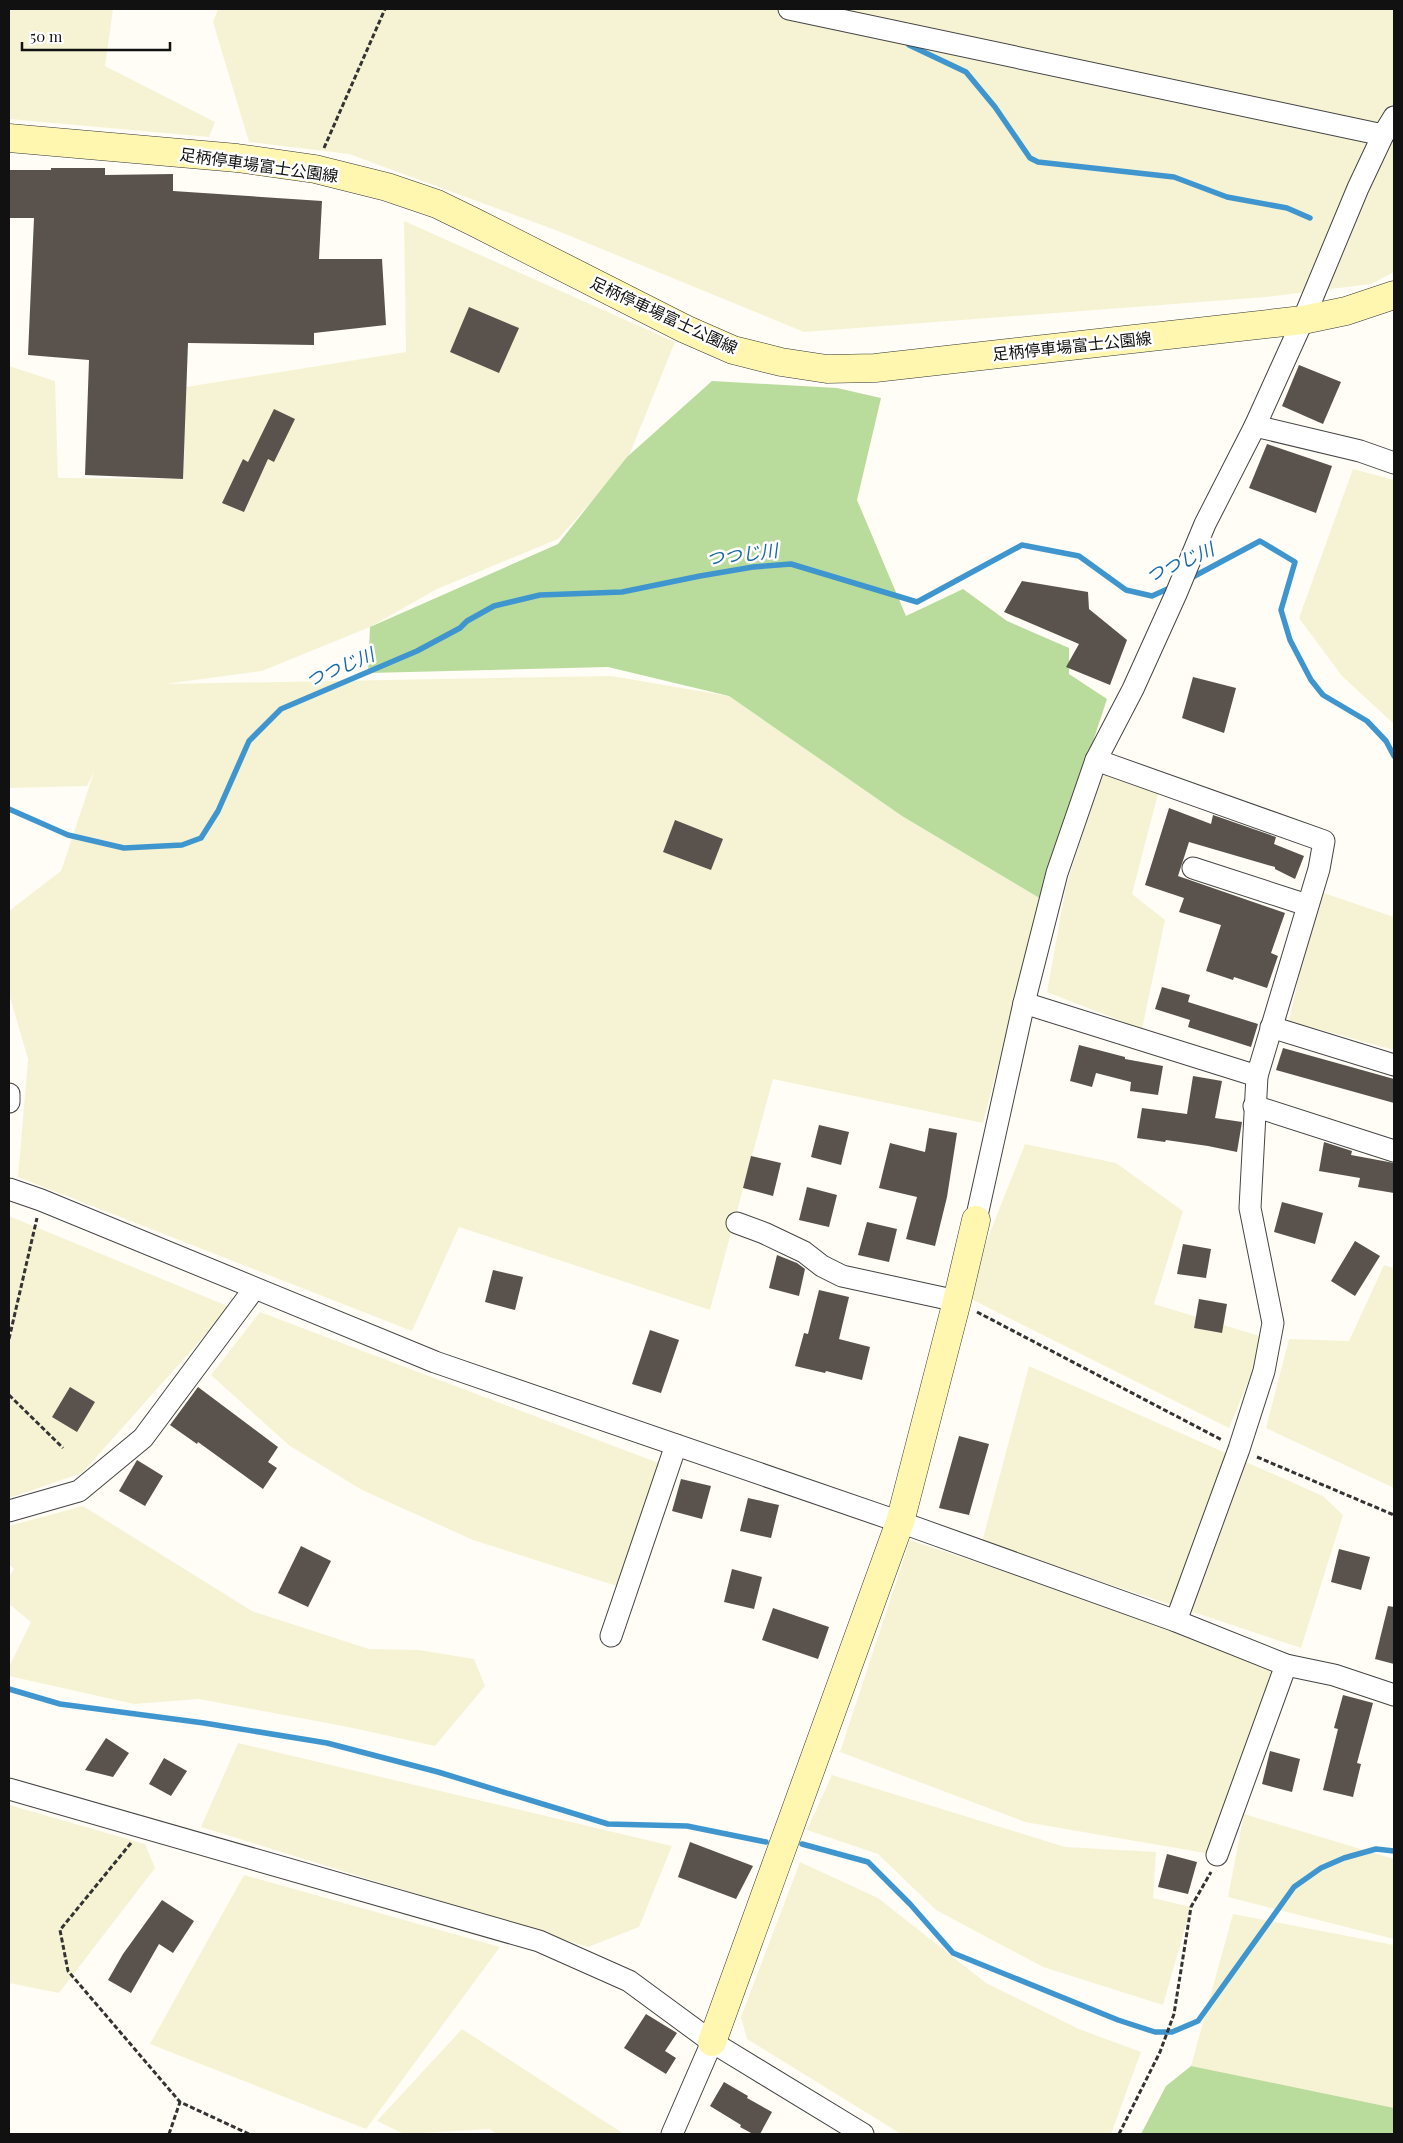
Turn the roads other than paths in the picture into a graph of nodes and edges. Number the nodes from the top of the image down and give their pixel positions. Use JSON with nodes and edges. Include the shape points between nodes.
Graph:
{"nodes":[{"id":1,"x":789,"y":9,"type":"edge"},
{"id":2,"x":1389,"y":126,"type":"edge"},
{"id":3,"x":9,"y":138,"type":"edge"},
{"id":4,"x":1394,"y":295,"type":"edge"},
{"id":5,"x":1303,"y":320,"type":"junction"},
{"id":6,"x":1255,"y":426,"type":"junction"},
{"id":7,"x":1394,"y":463,"type":"edge"},
{"id":8,"x":1096,"y":760,"type":"junction"},
{"id":9,"x":1193,"y":868,"type":"dead end"},
{"id":10,"x":1307,"y":905,"type":"junction"},
{"id":11,"x":1024,"y":1003,"type":"junction"},
{"id":12,"x":1271,"y":1026,"type":"junction"},
{"id":13,"x":1394,"y":1065,"type":"edge"},
{"id":14,"x":1257,"y":1076,"type":"junction"},
{"id":15,"x":9,"y":1094,"type":"edge"},
{"id":16,"x":9,"y":1102,"type":"edge"},
{"id":17,"x":1254,"y":1106,"type":"junction"},
{"id":18,"x":1394,"y":1151,"type":"edge"},
{"id":19,"x":9,"y":1189,"type":"edge"},
{"id":20,"x":976,"y":1220,"type":"joint"},
{"id":21,"x":737,"y":1223,"type":"dead end"},
{"id":22,"x":254,"y":1289,"type":"junction"},
{"id":23,"x":957,"y":1301,"type":"junction"},
{"id":24,"x":676,"y":1445,"type":"junction"},
{"id":25,"x":9,"y":1511,"type":"edge"},
{"id":26,"x":900,"y":1522,"type":"junction"},
{"id":27,"x":1176,"y":1621,"type":"junction"},
{"id":28,"x":611,"y":1636,"type":"dead end"},
{"id":29,"x":1286,"y":1665,"type":"junction"},
{"id":30,"x":1394,"y":1695,"type":"edge"},
{"id":31,"x":9,"y":1789,"type":"edge"},
{"id":32,"x":1217,"y":1855,"type":"road end"},
{"id":33,"x":712,"y":2042,"type":"junction"},
{"id":34,"x":672,"y":2134,"type":"edge"},
{"id":35,"x":863,"y":2134,"type":"edge"}],
"edges":[{"from":1,"to":2,"type":"street"},
{"from":2,"to":5,"type":"street","via":[[1358,188]]},
{"from":3,"to":5,"type":"main road","name":"足柄停車場富士公園線","via":[[237,158],[315,169],[387,187],[437,204],[733,350],[827,369],[875,368]]},
{"from":4,"to":5,"type":"main road","name":"足柄停車場富士公園線","via":[[1346,311]]},
{"from":5,"to":6,"type":"street"},
{"from":6,"to":7,"type":"street","via":[[1360,451]]},
{"from":6,"to":8,"type":"street","via":[[1190,557],[1133,689]]},
{"from":8,"to":10,"type":"street","via":[[1324,841]]},
{"from":8,"to":11,"type":"street","via":[[1057,873]]},
{"from":9,"to":10,"type":"street"},
{"from":10,"to":12,"type":"street"},
{"from":11,"to":14,"type":"street"},
{"from":11,"to":20,"type":"street"},
{"from":12,"to":13,"type":"street"},
{"from":12,"to":14,"type":"street"},
{"from":14,"to":17,"type":"street"},
{"from":15,"to":16,"type":"street"},
{"from":17,"to":18,"type":"street"},
{"from":17,"to":27,"type":"street","via":[[1250,1208],[1273,1323],[1264,1371],[1240,1449]]},
{"from":19,"to":22,"type":"street"},
{"from":20,"to":23,"type":"main road"},
{"from":21,"to":23,"type":"street","via":[[804,1252],[842,1276]]},
{"from":22,"to":24,"type":"street","via":[[435,1362]]},
{"from":22,"to":25,"type":"street","via":[[143,1438],[79,1491]]},
{"from":23,"to":26,"type":"main road"},
{"from":24,"to":26,"type":"street"},
{"from":24,"to":28,"type":"street"},
{"from":26,"to":27,"type":"street"},
{"from":26,"to":33,"type":"main road"},
{"from":27,"to":29,"type":"street"},
{"from":29,"to":30,"type":"street","via":[[1334,1674]]},
{"from":29,"to":32,"type":"street"},
{"from":31,"to":33,"type":"street","via":[[539,1941],[629,1981]]},
{"from":33,"to":34,"type":"street"},
{"from":33,"to":35,"type":"street"}]}
